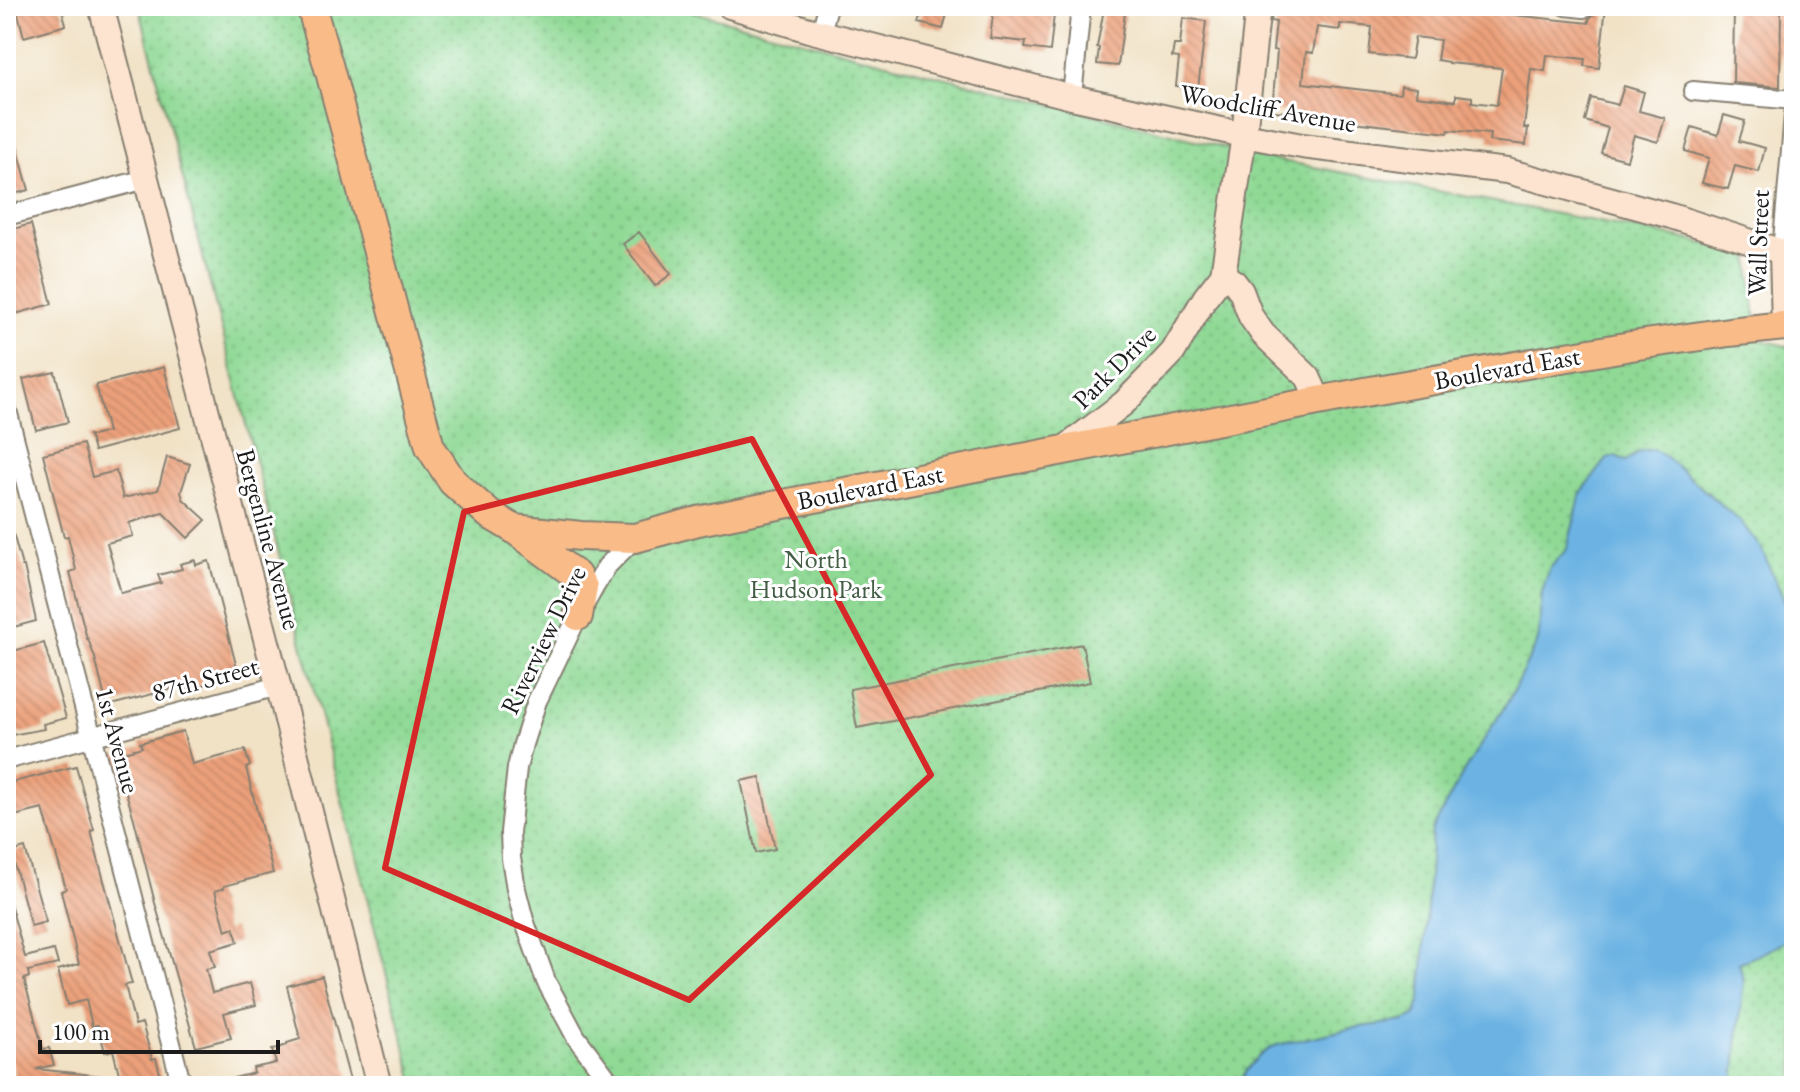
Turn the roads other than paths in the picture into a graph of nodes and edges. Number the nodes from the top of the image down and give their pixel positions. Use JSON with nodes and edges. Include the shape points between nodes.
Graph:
{"nodes":[{"id":1,"x":101,"y":6,"type":"edge"},
{"id":2,"x":311,"y":6,"type":"edge"},
{"id":3,"x":730,"y":6,"type":"edge"},
{"id":4,"x":828,"y":6,"type":"edge"},
{"id":5,"x":1081,"y":6,"type":"edge"},
{"id":6,"x":1258,"y":6,"type":"edge"},
{"id":7,"x":821,"y":33,"type":"junction"},
{"id":8,"x":1693,"y":91,"type":"dead end"},
{"id":9,"x":1072,"y":97,"type":"junction"},
{"id":10,"x":1794,"y":100,"type":"edge"},
{"id":11,"x":1794,"y":115,"type":"edge"},
{"id":12,"x":1244,"y":135,"type":"junction"},
{"id":13,"x":146,"y":179,"type":"junction"},
{"id":14,"x":6,"y":216,"type":"edge"},
{"id":15,"x":1788,"y":256,"type":"edge"},
{"id":16,"x":1223,"y":275,"type":"junction"},
{"id":17,"x":1789,"y":327,"type":"edge"},
{"id":18,"x":1319,"y":401,"type":"junction"},
{"id":19,"x":6,"y":406,"type":"edge"},
{"id":20,"x":1062,"y":451,"type":"junction"},
{"id":21,"x":514,"y":529,"type":"junction"},
{"id":22,"x":635,"y":538,"type":"junction"},
{"id":23,"x":578,"y":616,"type":"junction"},
{"id":24,"x":278,"y":686,"type":"junction"},
{"id":25,"x":90,"y":736,"type":"junction"},
{"id":26,"x":6,"y":760,"type":"edge"},
{"id":27,"x":182,"y":1086,"type":"edge"},
{"id":28,"x":379,"y":1086,"type":"edge"},
{"id":29,"x":613,"y":1086,"type":"edge"}],
"edges":[{"from":1,"to":13,"type":"main road","name":"Bergenline Avenue"},
{"from":2,"to":21,"type":"main road","name":"Boulevard East","via":[[430,447],[453,482]]},
{"from":3,"to":7,"type":"main road","name":"Woodcliff Avenue"},
{"from":4,"to":7,"type":"street"},
{"from":5,"to":9,"type":"street"},
{"from":6,"to":12,"type":"main road","name":"Park Drive"},
{"from":7,"to":9,"type":"main road","name":"Woodcliff Avenue"},
{"from":8,"to":10,"type":"street"},
{"from":9,"to":12,"type":"main road","name":"Woodcliff Avenue"},
{"from":11,"to":15,"type":"street","name":"Wall Street"},
{"from":12,"to":15,"type":"main road","name":"Woodcliff Avenue","via":[[1507,171],[1671,216]]},
{"from":12,"to":16,"type":"main road","name":"Park Drive"},
{"from":13,"to":14,"type":"street"},
{"from":13,"to":24,"type":"main road","name":"Bergenline Avenue"},
{"from":15,"to":17,"type":"main road","name":"Wall Street"},
{"from":16,"to":18,"type":"main road","via":[[1241,291],[1263,334],[1308,377]]},
{"from":16,"to":20,"type":"main road","name":"Park Drive","via":[[1173,352],[1124,403]]},
{"from":17,"to":18,"type":"main road","name":"Boulevard East","via":[[1631,346]]},
{"from":18,"to":20,"type":"main road","name":"Boulevard East"},
{"from":19,"to":25,"type":"street","name":"1st Avenue"},
{"from":20,"to":22,"type":"main road","name":"Boulevard East","via":[[698,521]]},
{"from":21,"to":22,"type":"main road","name":"Boulevard East"},
{"from":21,"to":23,"type":"main road","via":[[576,575],[583,587]]},
{"from":22,"to":23,"type":"street","name":"Riverview Drive","via":[[607,566]]},
{"from":23,"to":29,"type":"street","name":"Riverview Drive","via":[[537,701],[523,744],[514,791],[511,858],[524,920],[546,981],[576,1037]]},
{"from":24,"to":25,"type":"street","name":"87th Street"},
{"from":24,"to":28,"type":"main road","name":"Bergenline Avenue"},
{"from":25,"to":26,"type":"street","name":"87th Street"},
{"from":25,"to":27,"type":"street","name":"1st Avenue"}]}
